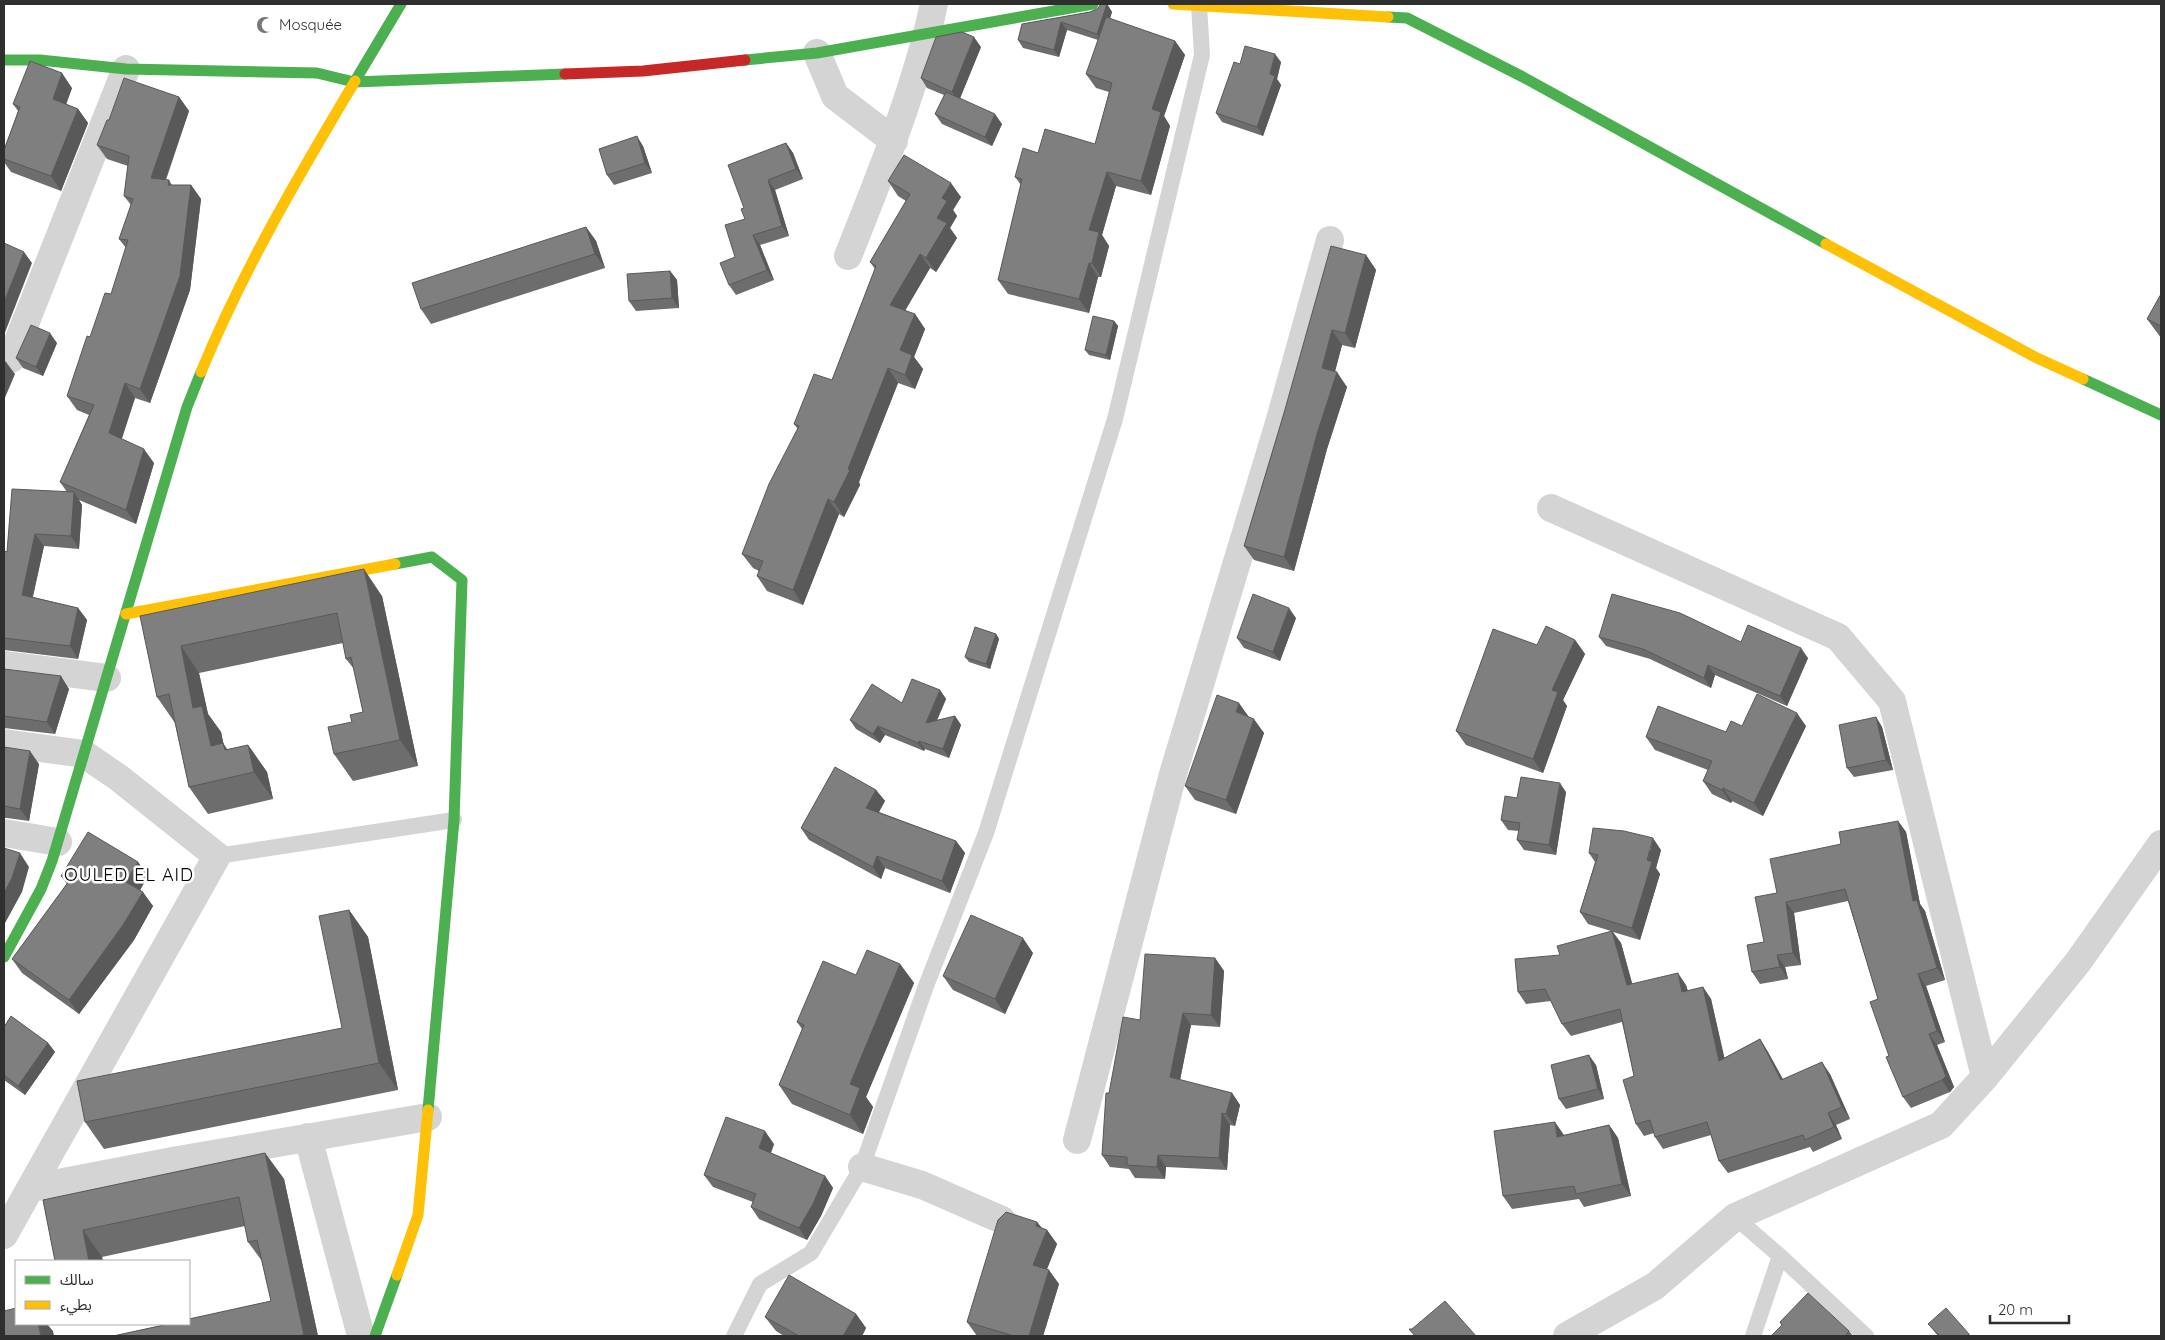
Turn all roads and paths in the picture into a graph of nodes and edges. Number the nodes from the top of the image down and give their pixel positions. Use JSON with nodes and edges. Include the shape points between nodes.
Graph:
{"nodes":[{"id":1,"x":400,"y":4,"type":"edge"},
{"id":2,"x":934,"y":4,"type":"edge"},
{"id":3,"x":1093,"y":4,"type":"edge"},
{"id":4,"x":1173,"y":4,"type":"edge"},
{"id":5,"x":1199,"y":5,"type":"junction"},
{"id":6,"x":928,"y":34,"type":"junction"},
{"id":7,"x":817,"y":53,"type":"junction"},
{"id":8,"x":4,"y":60,"type":"edge"},
{"id":9,"x":126,"y":70,"type":"junction"},
{"id":10,"x":354,"y":82,"type":"junction"},
{"id":11,"x":894,"y":141,"type":"junction"},
{"id":12,"x":1330,"y":240,"type":"dead end"},
{"id":13,"x":848,"y":256,"type":"dead end"},
{"id":14,"x":12,"y":359,"type":"dead end"},
{"id":15,"x":2161,"y":416,"type":"edge"},
{"id":16,"x":1551,"y":508,"type":"dead end"},
{"id":17,"x":126,"y":614,"type":"junction"},
{"id":18,"x":4,"y":665,"type":"edge"},
{"id":19,"x":107,"y":678,"type":"junction"},
{"id":20,"x":4,"y":742,"type":"edge"},
{"id":21,"x":84,"y":754,"type":"junction"},
{"id":22,"x":454,"y":820,"type":"junction"},
{"id":23,"x":4,"y":833,"type":"edge"},
{"id":24,"x":58,"y":842,"type":"junction"},
{"id":25,"x":2161,"y":844,"type":"edge"},
{"id":26,"x":217,"y":856,"type":"junction"},
{"id":27,"x":4,"y":957,"type":"edge"},
{"id":28,"x":1985,"y":1077,"type":"junction"},
{"id":29,"x":428,"y":1117,"type":"junction"},
{"id":30,"x":308,"y":1137,"type":"junction"},
{"id":31,"x":1077,"y":1140,"type":"dead end"},
{"id":32,"x":862,"y":1167,"type":"junction"},
{"id":33,"x":32,"y":1188,"type":"junction"},
{"id":34,"x":1734,"y":1217,"type":"junction"},
{"id":35,"x":1002,"y":1220,"type":"edge"},
{"id":36,"x":4,"y":1235,"type":"edge"},
{"id":37,"x":1780,"y":1256,"type":"junction"},
{"id":38,"x":361,"y":1336,"type":"edge"},
{"id":39,"x":376,"y":1336,"type":"edge"},
{"id":40,"x":734,"y":1336,"type":"edge"},
{"id":41,"x":1567,"y":1336,"type":"edge"},
{"id":42,"x":1753,"y":1336,"type":"edge"},
{"id":43,"x":1866,"y":1336,"type":"edge"}],
"edges":[{"from":1,"to":10,"type":"street"},
{"from":2,"to":6,"type":"street"},
{"from":3,"to":6,"type":"street"},
{"from":4,"to":5,"type":"street"},
{"from":5,"to":15,"type":"street","via":[[1407,18],[1523,77],[2037,358]]},
{"from":5,"to":32,"type":"lane","via":[[1202,55],[1115,419],[986,833],[926,986]]},
{"from":6,"to":7,"type":"street"},
{"from":6,"to":11,"type":"street"},
{"from":7,"to":10,"type":"street","via":[[642,71]]},
{"from":7,"to":11,"type":"street","via":[[835,96]]},
{"from":8,"to":9,"type":"street","via":[[40,60]]},
{"from":9,"to":10,"type":"street","via":[[317,73]]},
{"from":9,"to":14,"type":"street"},
{"from":10,"to":17,"type":"street","via":[[287,196],[203,365],[187,407]]},
{"from":11,"to":13,"type":"street"},
{"from":12,"to":31,"type":"street","via":[[1279,423],[1173,774]]},
{"from":16,"to":28,"type":"street","via":[[1838,638],[1892,701]]},
{"from":17,"to":19,"type":"street"},
{"from":17,"to":22,"type":"street","via":[[432,557],[462,580]]},
{"from":18,"to":19,"type":"street"},
{"from":19,"to":21,"type":"street"},
{"from":20,"to":21,"type":"street"},
{"from":21,"to":24,"type":"street"},
{"from":21,"to":26,"type":"street"},
{"from":22,"to":26,"type":"lane"},
{"from":22,"to":29,"type":"street"},
{"from":23,"to":24,"type":"street"},
{"from":24,"to":27,"type":"street","via":[[41,889]]},
{"from":25,"to":28,"type":"street","via":[[2078,962]]},
{"from":26,"to":33,"type":"street"},
{"from":28,"to":34,"type":"street","via":[[1941,1125]]},
{"from":29,"to":30,"type":"street"},
{"from":29,"to":39,"type":"street","via":[[418,1215]]},
{"from":30,"to":33,"type":"street"},
{"from":30,"to":38,"type":"street"},
{"from":32,"to":35,"type":"street","via":[[922,1185]]},
{"from":32,"to":40,"type":"lane","via":[[811,1253],[760,1284]]},
{"from":33,"to":36,"type":"street"},
{"from":34,"to":37,"type":"lane"},
{"from":34,"to":41,"type":"street","via":[[1655,1286]]},
{"from":37,"to":42,"type":"lane"},
{"from":37,"to":43,"type":"lane"}]}
